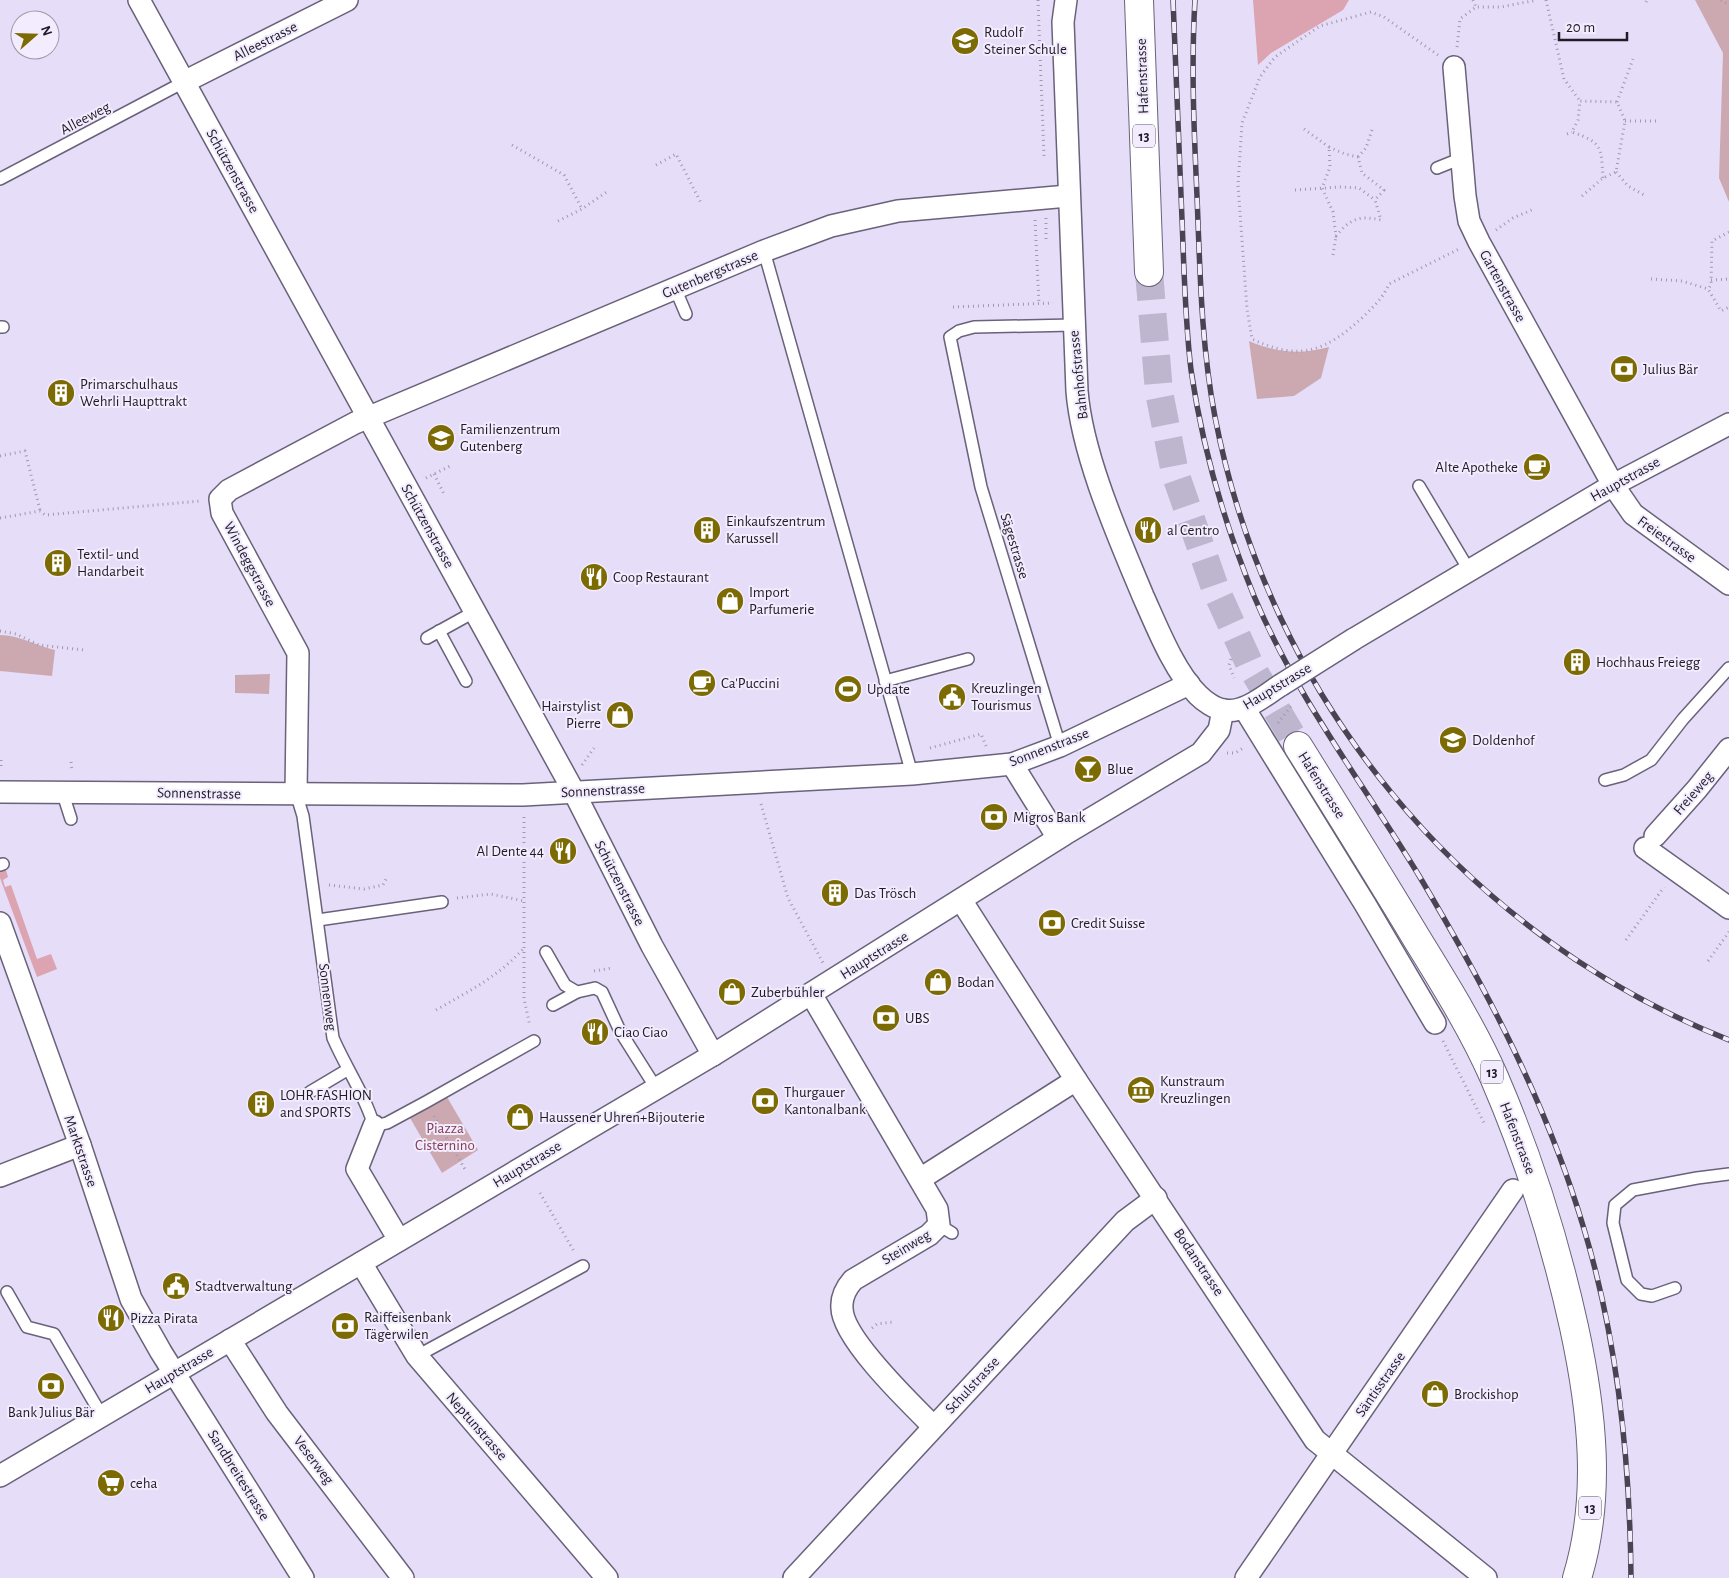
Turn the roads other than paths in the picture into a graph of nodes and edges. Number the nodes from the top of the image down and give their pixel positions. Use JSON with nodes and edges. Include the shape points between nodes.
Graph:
{"nodes":[{"id":1,"x":140,"y":0,"type":"edge"},
{"id":2,"x":347,"y":0,"type":"edge"},
{"id":3,"x":1066,"y":0,"type":"edge"},
{"id":4,"x":1139,"y":0,"type":"edge"},
{"id":5,"x":1454,"y":67,"type":"road end"},
{"id":6,"x":184,"y":82,"type":"junction"},
{"id":7,"x":1462,"y":158,"type":"junction"},
{"id":8,"x":1437,"y":168,"type":"dead end"},
{"id":9,"x":0,"y":179,"type":"edge"},
{"id":10,"x":1068,"y":196,"type":"junction"},
{"id":11,"x":764,"y":251,"type":"junction"},
{"id":12,"x":1149,"y":272,"type":"tunnel mouth"},
{"id":13,"x":675,"y":288,"type":"junction"},
{"id":14,"x":686,"y":314,"type":"dead end"},
{"id":15,"x":1073,"y":325,"type":"junction"},
{"id":16,"x":368,"y":417,"type":"junction"},
{"id":17,"x":1729,"y":424,"type":"edge"},
{"id":18,"x":1613,"y":485,"type":"junction"},
{"id":19,"x":1420,"y":486,"type":"dead end"},
{"id":20,"x":1470,"y":570,"type":"junction"},
{"id":21,"x":1729,"y":584,"type":"edge"},
{"id":22,"x":474,"y":612,"type":"junction"},
{"id":23,"x":439,"y":631,"type":"junction"},
{"id":24,"x":427,"y":638,"type":"dead end"},
{"id":25,"x":968,"y":659,"type":"dead end"},
{"id":26,"x":1729,"y":668,"type":"edge"},
{"id":27,"x":466,"y":681,"type":"dead end"},
{"id":28,"x":886,"y":681,"type":"junction"},
{"id":29,"x":1189,"y":684,"type":"junction"},
{"id":30,"x":1244,"y":708,"type":"junction"},
{"id":31,"x":1223,"y":710,"type":"junction"},
{"id":32,"x":1060,"y":746,"type":"junction"},
{"id":33,"x":1298,"y":746,"type":"tunnel mouth"},
{"id":34,"x":1729,"y":749,"type":"edge"},
{"id":35,"x":1012,"y":764,"type":"junction"},
{"id":36,"x":912,"y":774,"type":"junction"},
{"id":37,"x":1605,"y":780,"type":"dead end"},
{"id":38,"x":576,"y":782,"type":"junction"},
{"id":39,"x":67,"y":783,"type":"junction"},
{"id":40,"x":0,"y":792,"type":"edge"},
{"id":41,"x":296,"y":793,"type":"junction"},
{"id":42,"x":71,"y":819,"type":"dead end"},
{"id":43,"x":1058,"y":838,"type":"junction"},
{"id":44,"x":961,"y":900,"type":"junction"},
{"id":45,"x":442,"y":902,"type":"road end"},
{"id":46,"x":1729,"y":908,"type":"edge"},
{"id":47,"x":318,"y":920,"type":"junction"},
{"id":48,"x":0,"y":923,"type":"edge"},
{"id":49,"x":546,"y":952,"type":"dead end"},
{"id":50,"x":578,"y":992,"type":"junction"},
{"id":51,"x":811,"y":994,"type":"junction"},
{"id":52,"x":554,"y":1005,"type":"dead end"},
{"id":53,"x":1435,"y":1023,"type":"dead end"},
{"id":54,"x":534,"y":1041,"type":"road end"},
{"id":55,"x":713,"y":1054,"type":"junction"},
{"id":56,"x":347,"y":1070,"type":"junction"},
{"id":57,"x":1076,"y":1080,"type":"junction"},
{"id":58,"x":656,"y":1088,"type":"junction"},
{"id":59,"x":310,"y":1092,"type":"dead end"},
{"id":60,"x":374,"y":1126,"type":"junction"},
{"id":61,"x":80,"y":1145,"type":"junction"},
{"id":62,"x":1729,"y":1174,"type":"edge"},
{"id":63,"x":0,"y":1176,"type":"edge"},
{"id":64,"x":920,"y":1179,"type":"junction"},
{"id":65,"x":1513,"y":1190,"type":"dead end"},
{"id":66,"x":1156,"y":1198,"type":"junction"},
{"id":67,"x":399,"y":1240,"type":"junction"},
{"id":68,"x":361,"y":1263,"type":"junction"},
{"id":69,"x":583,"y":1266,"type":"road end"},
{"id":70,"x":1675,"y":1288,"type":"dead end"},
{"id":71,"x":7,"y":1292,"type":"dead end"},
{"id":72,"x":230,"y":1340,"type":"junction"},
{"id":73,"x":417,"y":1356,"type":"junction"},
{"id":74,"x":175,"y":1372,"type":"junction"},
{"id":75,"x":102,"y":1416,"type":"junction"},
{"id":76,"x":933,"y":1426,"type":"junction"},
{"id":77,"x":1331,"y":1455,"type":"junction"},
{"id":78,"x":0,"y":1476,"type":"edge"},
{"id":79,"x":303,"y":1578,"type":"edge"},
{"id":80,"x":403,"y":1578,"type":"edge"},
{"id":81,"x":607,"y":1578,"type":"edge"},
{"id":82,"x":794,"y":1578,"type":"edge"},
{"id":83,"x":1246,"y":1578,"type":"edge"},
{"id":84,"x":1486,"y":1578,"type":"edge"},
{"id":85,"x":1577,"y":1578,"type":"edge"}],
"edges":[{"from":1,"to":6,"type":"street","name":"Schützenstrasse"},
{"from":2,"to":6,"type":"street","name":"Alleestrasse"},
{"from":3,"to":10,"type":"street","name":"Bahnhofstrasse","via":[[1063,22]]},
{"from":4,"to":12,"type":"main road","name":"Hafenstrasse","number":"13"},
{"from":5,"to":7,"type":"street","name":"Gartenstrasse"},
{"from":6,"to":9,"type":"lane","name":"Alleeweg"},
{"from":6,"to":16,"type":"street","name":"Schützenstrasse"},
{"from":7,"to":8,"type":"lane"},
{"from":7,"to":18,"type":"street","name":"Gartenstrasse","via":[[1469,221]]},
{"from":10,"to":11,"type":"street","name":"Gutenbergstrasse","via":[[898,211],[831,226]]},
{"from":10,"to":15,"type":"street","name":"Bahnhofstrasse"},
{"from":11,"to":13,"type":"street","name":"Gutenbergstrasse"},
{"from":11,"to":28,"type":"lane"},
{"from":13,"to":14,"type":"lane"},
{"from":13,"to":16,"type":"street","name":"Gutenbergstrasse"},
{"from":15,"to":29,"type":"street","name":"Bahnhofstrasse","via":[[1078,407],[1098,483],[1156,625]]},
{"from":15,"to":32,"type":"lane","name":"Sägestrasse","via":[[974,326],[950,337],[981,487]]},
{"from":16,"to":22,"type":"street","name":"Schützenstrasse"},
{"from":16,"to":41,"type":"street","name":"Windeggstrasse","via":[[229,490],[220,499],[222,513],[298,653]]},
{"from":17,"to":18,"type":"street","name":"Hauptstrasse"},
{"from":18,"to":20,"type":"street","name":"Hauptstrasse"},
{"from":18,"to":21,"type":"street","name":"Freiestrasse","via":[[1633,514]]},
{"from":19,"to":20,"type":"lane"},
{"from":20,"to":30,"type":"street","name":"Hauptstrasse","bridge":true},
{"from":22,"to":23,"type":"lane"},
{"from":22,"to":38,"type":"street","name":"Schützenstrasse"},
{"from":23,"to":24,"type":"lane"},
{"from":23,"to":27,"type":"lane"},
{"from":25,"to":28,"type":"lane"},
{"from":26,"to":37,"type":"lane","via":[[1683,719],[1652,760],[1624,775]]},
{"from":28,"to":36,"type":"lane"},
{"from":29,"to":31,"type":"street","name":"Bahnhofstrasse","via":[[1198,696]]},
{"from":29,"to":32,"type":"street","name":"Sonnenstrasse"},
{"from":30,"to":31,"type":"street","name":"Hauptstrasse"},
{"from":30,"to":53,"type":"street","name":"Hafenstrasse"},
{"from":31,"to":43,"type":"street","name":"Hauptstrasse","via":[[1219,730],[1201,753]]},
{"from":32,"to":35,"type":"street","name":"Sonnenstrasse"},
{"from":33,"to":85,"type":"main road","name":"Hafenstrasse","number":"13","via":[[1453,999],[1493,1075],[1542,1203],[1561,1269],[1583,1369],[1591,1436],[1591,1501]]},
{"from":34,"to":46,"type":"street","name":"Freieweg","via":[[1650,842],[1675,872]]},
{"from":35,"to":36,"type":"street","name":"Sonnenstrasse"},
{"from":35,"to":43,"type":"street"},
{"from":36,"to":38,"type":"street","name":"Sonnenstrasse","via":[[755,782]]},
{"from":38,"to":41,"type":"street","name":"Sonnenstrasse","via":[[523,795]]},
{"from":38,"to":55,"type":"street","name":"Schützenstrasse","via":[[652,946]]},
{"from":39,"to":40,"type":"street","name":"Sonnenstrasse"},
{"from":39,"to":41,"type":"street","name":"Sonnenstrasse"},
{"from":39,"to":42,"type":"lane"},
{"from":41,"to":47,"type":"lane","name":"Sonnenweg","via":[[303,816]]},
{"from":43,"to":44,"type":"street","name":"Hauptstrasse"},
{"from":44,"to":51,"type":"street","name":"Hauptstrasse"},
{"from":44,"to":57,"type":"street","name":"Bodanstrasse"},
{"from":45,"to":47,"type":"lane"},
{"from":47,"to":56,"type":"lane","name":"Sonnenweg","via":[[333,1038]]},
{"from":48,"to":61,"type":"street","name":"Marktstrasse"},
{"from":49,"to":50,"type":"lane","via":[[565,985]]},
{"from":50,"to":52,"type":"lane"},
{"from":50,"to":58,"type":"lane","via":[[596,988],[602,992],[620,1031]]},
{"from":51,"to":55,"type":"street","name":"Hauptstrasse"},
{"from":51,"to":64,"type":"street","name":"Steinweg"},
{"from":54,"to":60,"type":"lane","via":[[388,1123]]},
{"from":55,"to":58,"type":"street","name":"Hauptstrasse"},
{"from":56,"to":59,"type":"lane"},
{"from":56,"to":60,"type":"lane","name":"Sonnenweg"},
{"from":57,"to":64,"type":"street"},
{"from":57,"to":66,"type":"street","name":"Bodanstrasse"},
{"from":58,"to":67,"type":"street","name":"Hauptstrasse"},
{"from":60,"to":67,"type":"street","via":[[357,1169]]},
{"from":61,"to":63,"type":"street"},
{"from":61,"to":74,"type":"street","name":"Marktstrasse","via":[[131,1299]]},
{"from":62,"to":70,"type":"lane","via":[[1632,1190],[1615,1205],[1613,1223],[1627,1280],[1641,1294],[1652,1296]]},
{"from":64,"to":76,"type":"street","name":"Steinweg","via":[[946,1229],[929,1235],[852,1280],[846,1289],[842,1310],[844,1319],[862,1347],[891,1384]]},
{"from":65,"to":77,"type":"street","name":"Säntisstrasse"},
{"from":66,"to":76,"type":"street","name":"Schulstrasse","via":[[1125,1221]]},
{"from":66,"to":77,"type":"street","name":"Bodanstrasse","via":[[1315,1440]]},
{"from":67,"to":68,"type":"street","name":"Hauptstrasse"},
{"from":68,"to":72,"type":"street","name":"Hauptstrasse"},
{"from":68,"to":73,"type":"street","name":"Neptunstrasse"},
{"from":69,"to":73,"type":"lane"},
{"from":71,"to":75,"type":"lane","via":[[27,1327],[54,1334]]},
{"from":72,"to":74,"type":"street","name":"Hauptstrasse"},
{"from":72,"to":80,"type":"street","name":"Veserweg","via":[[278,1413]]},
{"from":73,"to":81,"type":"street","name":"Neptunstrasse"},
{"from":74,"to":75,"type":"street","name":"Hauptstrasse"},
{"from":74,"to":79,"type":"street","name":"Sandbreitestrasse"},
{"from":75,"to":78,"type":"street","name":"Hauptstrasse"},
{"from":76,"to":82,"type":"street","name":"Schulstrasse"},
{"from":77,"to":83,"type":"street","name":"Säntisstrasse"},
{"from":77,"to":84,"type":"street","name":"Bodanstrasse"}]}
